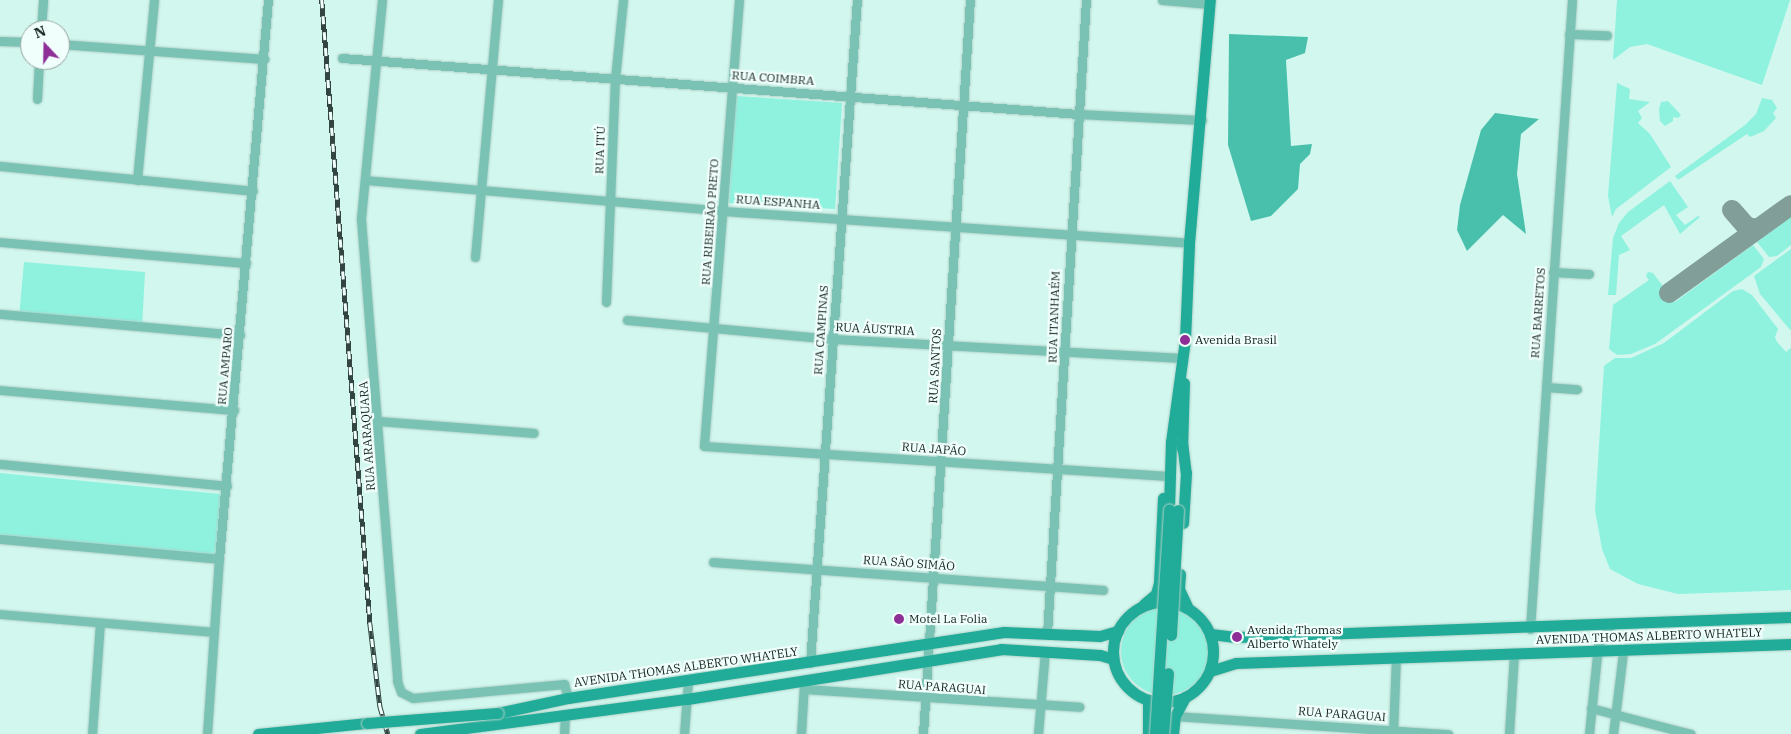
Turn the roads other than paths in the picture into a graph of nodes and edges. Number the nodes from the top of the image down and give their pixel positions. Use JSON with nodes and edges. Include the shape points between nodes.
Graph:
{"nodes":[{"id":1,"x":43,"y":0,"type":"edge"},
{"id":2,"x":154,"y":0,"type":"edge"},
{"id":3,"x":268,"y":0,"type":"edge"},
{"id":4,"x":382,"y":0,"type":"edge"},
{"id":5,"x":498,"y":0,"type":"edge"},
{"id":6,"x":623,"y":0,"type":"edge"},
{"id":7,"x":739,"y":0,"type":"edge"},
{"id":8,"x":857,"y":0,"type":"edge"},
{"id":9,"x":970,"y":0,"type":"edge"},
{"id":10,"x":1086,"y":0,"type":"edge"},
{"id":11,"x":1162,"y":0,"type":"edge"},
{"id":12,"x":1572,"y":0,"type":"edge"},
{"id":13,"x":1210,"y":2,"type":"edge"},
{"id":14,"x":42,"y":20,"type":"edge"},
{"id":15,"x":1569,"y":34,"type":"junction"},
{"id":16,"x":1607,"y":36,"type":"dead end"},
{"id":17,"x":0,"y":41,"type":"edge"},
{"id":18,"x":20,"y":42,"type":"edge"},
{"id":19,"x":70,"y":45,"type":"edge"},
{"id":20,"x":150,"y":52,"type":"junction"},
{"id":21,"x":342,"y":58,"type":"dead end"},
{"id":22,"x":264,"y":59,"type":"junction"},
{"id":23,"x":376,"y":61,"type":"junction"},
{"id":24,"x":38,"y":70,"type":"edge"},
{"id":25,"x":492,"y":70,"type":"junction"},
{"id":26,"x":615,"y":79,"type":"junction"},
{"id":27,"x":732,"y":88,"type":"junction"},
{"id":28,"x":850,"y":96,"type":"junction"},
{"id":29,"x":37,"y":99,"type":"dead end"},
{"id":30,"x":963,"y":104,"type":"junction"},
{"id":31,"x":1078,"y":114,"type":"junction"},
{"id":32,"x":1202,"y":120,"type":"junction"},
{"id":33,"x":0,"y":166,"type":"edge"},
{"id":34,"x":137,"y":180,"type":"junction"},
{"id":35,"x":365,"y":180,"type":"junction"},
{"id":36,"x":481,"y":190,"type":"junction"},
{"id":37,"x":252,"y":191,"type":"junction"},
{"id":38,"x":611,"y":202,"type":"junction"},
{"id":39,"x":724,"y":211,"type":"junction"},
{"id":40,"x":841,"y":220,"type":"junction"},
{"id":41,"x":955,"y":228,"type":"junction"},
{"id":42,"x":1069,"y":237,"type":"junction"},
{"id":43,"x":0,"y":242,"type":"edge"},
{"id":44,"x":1189,"y":243,"type":"junction"},
{"id":45,"x":475,"y":257,"type":"dead end"},
{"id":46,"x":246,"y":263,"type":"junction"},
{"id":47,"x":1554,"y":272,"type":"junction"},
{"id":48,"x":1589,"y":274,"type":"dead end"},
{"id":49,"x":606,"y":302,"type":"dead end"},
{"id":50,"x":0,"y":314,"type":"edge"},
{"id":51,"x":627,"y":320,"type":"dead end"},
{"id":52,"x":715,"y":328,"type":"junction"},
{"id":53,"x":240,"y":335,"type":"junction"},
{"id":54,"x":833,"y":339,"type":"junction"},
{"id":55,"x":949,"y":346,"type":"junction"},
{"id":56,"x":1066,"y":351,"type":"junction"},
{"id":57,"x":1182,"y":362,"type":"junction"},
{"id":58,"x":1546,"y":387,"type":"junction"},
{"id":59,"x":1577,"y":389,"type":"dead end"},
{"id":60,"x":0,"y":390,"type":"edge"},
{"id":61,"x":234,"y":410,"type":"junction"},
{"id":62,"x":379,"y":421,"type":"junction"},
{"id":63,"x":534,"y":433,"type":"dead end"},
{"id":64,"x":1177,"y":442,"type":"junction"},
{"id":65,"x":704,"y":446,"type":"joint"},
{"id":66,"x":825,"y":454,"type":"junction"},
{"id":67,"x":942,"y":462,"type":"junction"},
{"id":68,"x":0,"y":464,"type":"edge"},
{"id":69,"x":1058,"y":468,"type":"junction"},
{"id":70,"x":1164,"y":476,"type":"junction"},
{"id":71,"x":227,"y":486,"type":"junction"},
{"id":72,"x":1173,"y":510,"type":"junction"},
{"id":73,"x":0,"y":539,"type":"edge"},
{"id":74,"x":219,"y":559,"type":"junction"},
{"id":75,"x":713,"y":562,"type":"dead end"},
{"id":76,"x":816,"y":568,"type":"junction"},
{"id":77,"x":934,"y":578,"type":"junction"},
{"id":78,"x":1050,"y":586,"type":"junction"},
{"id":79,"x":1103,"y":590,"type":"dead end"},
{"id":80,"x":1188,"y":608,"type":"junction"},
{"id":81,"x":1137,"y":609,"type":"junction"},
{"id":82,"x":0,"y":614,"type":"edge"},
{"id":83,"x":1791,"y":617,"type":"edge"},
{"id":84,"x":100,"y":623,"type":"junction"},
{"id":85,"x":1611,"y":626,"type":"junction"},
{"id":86,"x":1530,"y":628,"type":"junction"},
{"id":87,"x":1118,"y":631,"type":"junction"},
{"id":88,"x":213,"y":632,"type":"junction"},
{"id":89,"x":1047,"y":634,"type":"junction"},
{"id":90,"x":1211,"y":634,"type":"junction"},
{"id":91,"x":1789,"y":644,"type":"edge"},
{"id":92,"x":928,"y":645,"type":"junction"},
{"id":93,"x":1045,"y":651,"type":"junction"},
{"id":94,"x":1597,"y":652,"type":"junction"},
{"id":95,"x":1623,"y":652,"type":"junction"},
{"id":96,"x":1514,"y":654,"type":"junction"},
{"id":97,"x":1396,"y":657,"type":"junction"},
{"id":98,"x":1113,"y":659,"type":"junction"},
{"id":99,"x":927,"y":662,"type":"junction"},
{"id":100,"x":810,"y":663,"type":"junction"},
{"id":101,"x":1210,"y":671,"type":"junction"},
{"id":102,"x":688,"y":681,"type":"junction"},
{"id":103,"x":804,"y":685,"type":"junction"},
{"id":104,"x":1185,"y":697,"type":"junction"},
{"id":105,"x":568,"y":698,"type":"junction"},
{"id":106,"x":687,"y":699,"type":"junction"},
{"id":107,"x":925,"y":700,"type":"junction"},
{"id":108,"x":1148,"y":700,"type":"junction"},
{"id":109,"x":1039,"y":704,"type":"junction"},
{"id":110,"x":1079,"y":707,"type":"dead end"},
{"id":111,"x":1591,"y":708,"type":"junction"},
{"id":112,"x":1615,"y":713,"type":"junction"},
{"id":113,"x":1175,"y":716,"type":"junction"},
{"id":114,"x":565,"y":717,"type":"junction"},
{"id":115,"x":498,"y":719,"type":"junction"},
{"id":116,"x":1393,"y":732,"type":"edge"},
{"id":117,"x":92,"y":734,"type":"edge"},
{"id":118,"x":207,"y":734,"type":"edge"},
{"id":119,"x":258,"y":734,"type":"edge"},
{"id":120,"x":420,"y":734,"type":"edge"},
{"id":121,"x":564,"y":734,"type":"edge"},
{"id":122,"x":684,"y":734,"type":"edge"},
{"id":123,"x":801,"y":734,"type":"edge"},
{"id":124,"x":923,"y":734,"type":"edge"},
{"id":125,"x":1038,"y":734,"type":"edge"},
{"id":126,"x":1148,"y":734,"type":"edge"},
{"id":127,"x":1155,"y":734,"type":"edge"},
{"id":128,"x":1163,"y":734,"type":"edge"},
{"id":129,"x":1173,"y":734,"type":"edge"},
{"id":130,"x":1448,"y":734,"type":"edge"},
{"id":131,"x":1509,"y":734,"type":"edge"},
{"id":132,"x":1588,"y":734,"type":"edge"},
{"id":133,"x":1613,"y":734,"type":"edge"},
{"id":134,"x":1691,"y":734,"type":"edge"}],
"edges":[{"from":1,"to":14,"type":"street"},
{"from":2,"to":20,"type":"street"},
{"from":3,"to":22,"type":"street","name":"RUA AMPARO"},
{"from":4,"to":23,"type":"street","name":"RUA ARARAQUARA"},
{"from":5,"to":25,"type":"street"},
{"from":6,"to":26,"type":"street","name":"RUA ITÚ"},
{"from":7,"to":27,"type":"street","name":"RUA RIBEIRÃO PRETO"},
{"from":8,"to":28,"type":"street","name":"RUA CAMPINAS"},
{"from":9,"to":30,"type":"street","name":"RUA SANTOS"},
{"from":10,"to":31,"type":"street","name":"RUA ITANHAÉM"},
{"from":11,"to":13,"type":"street"},
{"from":12,"to":15,"type":"street","name":"RUA BARRETOS"},
{"from":13,"to":32,"type":"main road"},
{"from":15,"to":16,"type":"street"},
{"from":15,"to":47,"type":"street","name":"RUA BARRETOS"},
{"from":17,"to":18,"type":"street"},
{"from":19,"to":20,"type":"street"},
{"from":20,"to":22,"type":"street"},
{"from":20,"to":34,"type":"street"},
{"from":21,"to":23,"type":"street","name":"RUA COIMBRA"},
{"from":22,"to":37,"type":"street","name":"RUA AMPARO"},
{"from":23,"to":25,"type":"street","name":"RUA COIMBRA"},
{"from":23,"to":35,"type":"street","name":"RUA ARARAQUARA"},
{"from":24,"to":29,"type":"street"},
{"from":25,"to":26,"type":"street","name":"RUA COIMBRA"},
{"from":25,"to":36,"type":"street"},
{"from":26,"to":27,"type":"street","name":"RUA COIMBRA"},
{"from":26,"to":38,"type":"street","name":"RUA ITÚ"},
{"from":27,"to":28,"type":"street","name":"RUA COIMBRA"},
{"from":27,"to":39,"type":"street","name":"RUA RIBEIRÃO PRETO"},
{"from":28,"to":30,"type":"street","name":"RUA COIMBRA"},
{"from":28,"to":40,"type":"street","name":"RUA CAMPINAS"},
{"from":30,"to":31,"type":"street","name":"RUA COIMBRA"},
{"from":30,"to":41,"type":"street","name":"RUA SANTOS"},
{"from":31,"to":32,"type":"street","name":"RUA COIMBRA"},
{"from":31,"to":42,"type":"street","name":"RUA ITANHAÉM"},
{"from":32,"to":44,"type":"main road"},
{"from":33,"to":34,"type":"street"},
{"from":34,"to":37,"type":"street"},
{"from":35,"to":36,"type":"street","name":"RUA ESPANHA"},
{"from":35,"to":62,"type":"street","name":"RUA ARARAQUARA","via":[[361,219]]},
{"from":36,"to":38,"type":"street","name":"RUA ESPANHA"},
{"from":36,"to":45,"type":"street"},
{"from":37,"to":46,"type":"street","name":"RUA AMPARO"},
{"from":38,"to":39,"type":"street","name":"RUA ESPANHA"},
{"from":38,"to":49,"type":"street","name":"RUA ITÚ"},
{"from":39,"to":40,"type":"street","name":"RUA ESPANHA"},
{"from":39,"to":52,"type":"street","name":"RUA RIBEIRÃO PRETO"},
{"from":40,"to":41,"type":"street","name":"RUA ESPANHA"},
{"from":40,"to":54,"type":"street","name":"RUA CAMPINAS"},
{"from":41,"to":42,"type":"street","name":"RUA ESPANHA"},
{"from":41,"to":55,"type":"street","name":"RUA SANTOS"},
{"from":42,"to":44,"type":"street","name":"RUA ESPANHA"},
{"from":42,"to":56,"type":"street","name":"RUA ITANHAÉM"},
{"from":43,"to":46,"type":"street"},
{"from":44,"to":57,"type":"main road"},
{"from":46,"to":53,"type":"street","name":"RUA AMPARO"},
{"from":47,"to":48,"type":"street"},
{"from":47,"to":58,"type":"street","name":"RUA BARRETOS"},
{"from":50,"to":53,"type":"street"},
{"from":51,"to":52,"type":"street","name":"RUA ÁUSTRIA"},
{"from":52,"to":54,"type":"street","name":"RUA ÁUSTRIA"},
{"from":52,"to":65,"type":"street","name":"RUA RIBEIRÃO PRETO"},
{"from":53,"to":61,"type":"street","name":"RUA AMPARO"},
{"from":54,"to":55,"type":"street","name":"RUA ÁUSTRIA"},
{"from":54,"to":66,"type":"street","name":"RUA CAMPINAS"},
{"from":55,"to":56,"type":"street","name":"RUA ÁUSTRIA"},
{"from":55,"to":67,"type":"street","name":"RUA SANTOS"},
{"from":56,"to":57,"type":"street","name":"RUA ÁUSTRIA"},
{"from":56,"to":69,"type":"street","name":"RUA ITANHAÉM"},
{"from":57,"to":64,"type":"main road","via":[[1184,380]]},
{"from":58,"to":59,"type":"street"},
{"from":58,"to":86,"type":"street","name":"RUA BARRETOS"},
{"from":60,"to":61,"type":"street"},
{"from":61,"to":71,"type":"street","name":"RUA AMPARO"},
{"from":62,"to":63,"type":"street"},
{"from":62,"to":105,"type":"street","name":"RUA ARARAQUARA","via":[[397,681],[401,692],[413,698],[564,684]]},
{"from":64,"to":70,"type":"main road"},
{"from":64,"to":72,"type":"main road"},
{"from":64,"to":80,"type":"main road","via":[[1186,474],[1179,589]]},
{"from":65,"to":66,"type":"street","name":"RUA JAPÃO"},
{"from":66,"to":67,"type":"street","name":"RUA JAPÃO"},
{"from":66,"to":76,"type":"street","name":"RUA CAMPINAS"},
{"from":67,"to":69,"type":"street","name":"RUA JAPÃO"},
{"from":67,"to":77,"type":"street","name":"RUA SANTOS"},
{"from":68,"to":71,"type":"street"},
{"from":69,"to":70,"type":"street","name":"RUA JAPÃO"},
{"from":69,"to":78,"type":"street","name":"RUA ITANHAÉM"},
{"from":70,"to":81,"type":"main road","via":[[1159,583],[1156,594]]},
{"from":71,"to":74,"type":"street","name":"RUA AMPARO"},
{"from":72,"to":127,"type":"main road","bridge":true},
{"from":72,"to":128,"type":"main road","bridge":true},
{"from":73,"to":74,"type":"street"},
{"from":74,"to":88,"type":"street","name":"RUA AMPARO"},
{"from":75,"to":76,"type":"street","name":"RUA SÃO SIMÃO"},
{"from":76,"to":77,"type":"street","name":"RUA SÃO SIMÃO"},
{"from":76,"to":100,"type":"street","name":"RUA CAMPINAS"},
{"from":77,"to":78,"type":"street","name":"RUA SÃO SIMÃO"},
{"from":77,"to":92,"type":"street","name":"RUA SANTOS"},
{"from":78,"to":79,"type":"street","name":"RUA SÃO SIMÃO"},
{"from":78,"to":89,"type":"street","name":"RUA ITANHAÉM"},
{"from":80,"to":81,"type":"main road","via":[[1162,602]]},
{"from":80,"to":90,"type":"main road","via":[[1197,614]]},
{"from":81,"to":87,"type":"main road"},
{"from":82,"to":84,"type":"street"},
{"from":83,"to":85,"type":"main road","name":"AVENIDA THOMAS ALBERTO WHATELY"},
{"from":84,"to":88,"type":"street"},
{"from":84,"to":117,"type":"street"},
{"from":85,"to":86,"type":"main road","name":"AVENIDA THOMAS ALBERTO WHATELY"},
{"from":85,"to":94,"type":"street","via":[[1602,634]]},
{"from":86,"to":90,"type":"main road","name":"AVENIDA THOMAS ALBERTO WHATELY","via":[[1237,637]]},
{"from":87,"to":89,"type":"main road","name":"AVENIDA THOMAS ALBERTO WHATELY","via":[[1100,636]]},
{"from":87,"to":98,"type":"main road"},
{"from":88,"to":118,"type":"street","name":"RUA AMPARO"},
{"from":89,"to":92,"type":"main road","name":"AVENIDA THOMAS ALBERTO WHATELY","via":[[1004,632]]},
{"from":90,"to":101,"type":"main road","via":[[1214,646]]},
{"from":91,"to":95,"type":"main road","name":"AVENIDA THOMAS ALBERTO WHATELY"},
{"from":92,"to":99,"type":"street","name":"RUA SANTOS"},
{"from":92,"to":100,"type":"main road","name":"AVENIDA THOMAS ALBERTO WHATELY"},
{"from":93,"to":98,"type":"main road","name":"AVENIDA THOMAS ALBERTO WHATELY"},
{"from":93,"to":99,"type":"main road","name":"AVENIDA THOMAS ALBERTO WHATELY","via":[[1001,649]]},
{"from":93,"to":109,"type":"street"},
{"from":94,"to":95,"type":"main road","name":"AVENIDA THOMAS ALBERTO WHATELY"},
{"from":94,"to":96,"type":"main road","name":"AVENIDA THOMAS ALBERTO WHATELY"},
{"from":94,"to":111,"type":"street"},
{"from":95,"to":112,"type":"street"},
{"from":96,"to":97,"type":"main road","name":"AVENIDA THOMAS ALBERTO WHATELY"},
{"from":96,"to":131,"type":"street"},
{"from":97,"to":101,"type":"main road","name":"AVENIDA THOMAS ALBERTO WHATELY","via":[[1236,663]]},
{"from":97,"to":116,"type":"street"},
{"from":98,"to":108,"type":"main road","via":[[1125,684]]},
{"from":99,"to":103,"type":"main road","name":"AVENIDA THOMAS ALBERTO WHATELY"},
{"from":99,"to":107,"type":"street","name":"RUA SANTOS"},
{"from":100,"to":102,"type":"main road","name":"AVENIDA THOMAS ALBERTO WHATELY"},
{"from":101,"to":104,"type":"main road","via":[[1204,682]]},
{"from":102,"to":105,"type":"main road","name":"AVENIDA THOMAS ALBERTO WHATELY"},
{"from":102,"to":106,"type":"street"},
{"from":103,"to":106,"type":"main road","name":"AVENIDA THOMAS ALBERTO WHATELY"},
{"from":103,"to":107,"type":"street","name":"RUA PARAGUAI"},
{"from":103,"to":123,"type":"street"},
{"from":104,"to":108,"type":"main road","via":[[1161,702]]},
{"from":104,"to":113,"type":"main road"},
{"from":105,"to":115,"type":"main road","name":"AVENIDA THOMAS ALBERTO WHATELY"},
{"from":106,"to":114,"type":"main road","name":"AVENIDA THOMAS ALBERTO WHATELY"},
{"from":106,"to":122,"type":"street"},
{"from":107,"to":109,"type":"street","name":"RUA PARAGUAI"},
{"from":107,"to":124,"type":"street","name":"RUA SANTOS"},
{"from":108,"to":126,"type":"main road"},
{"from":109,"to":110,"type":"street","name":"RUA PARAGUAI"},
{"from":109,"to":125,"type":"street"},
{"from":111,"to":112,"type":"street"},
{"from":111,"to":132,"type":"street"},
{"from":112,"to":133,"type":"street"},
{"from":112,"to":134,"type":"street"},
{"from":113,"to":116,"type":"street","name":"RUA PARAGUAI"},
{"from":113,"to":129,"type":"main road"},
{"from":114,"to":115,"type":"main road","name":"AVENIDA THOMAS ALBERTO WHATELY"},
{"from":114,"to":121,"type":"street"},
{"from":115,"to":119,"type":"main road","name":"AVENIDA THOMAS ALBERTO WHATELY","bridge":true,"via":[[367,723]]},
{"from":115,"to":120,"type":"main road","name":"AVENIDA THOMAS ALBERTO WHATELY"},
{"from":116,"to":130,"type":"street","name":"RUA PARAGUAI"}]}
